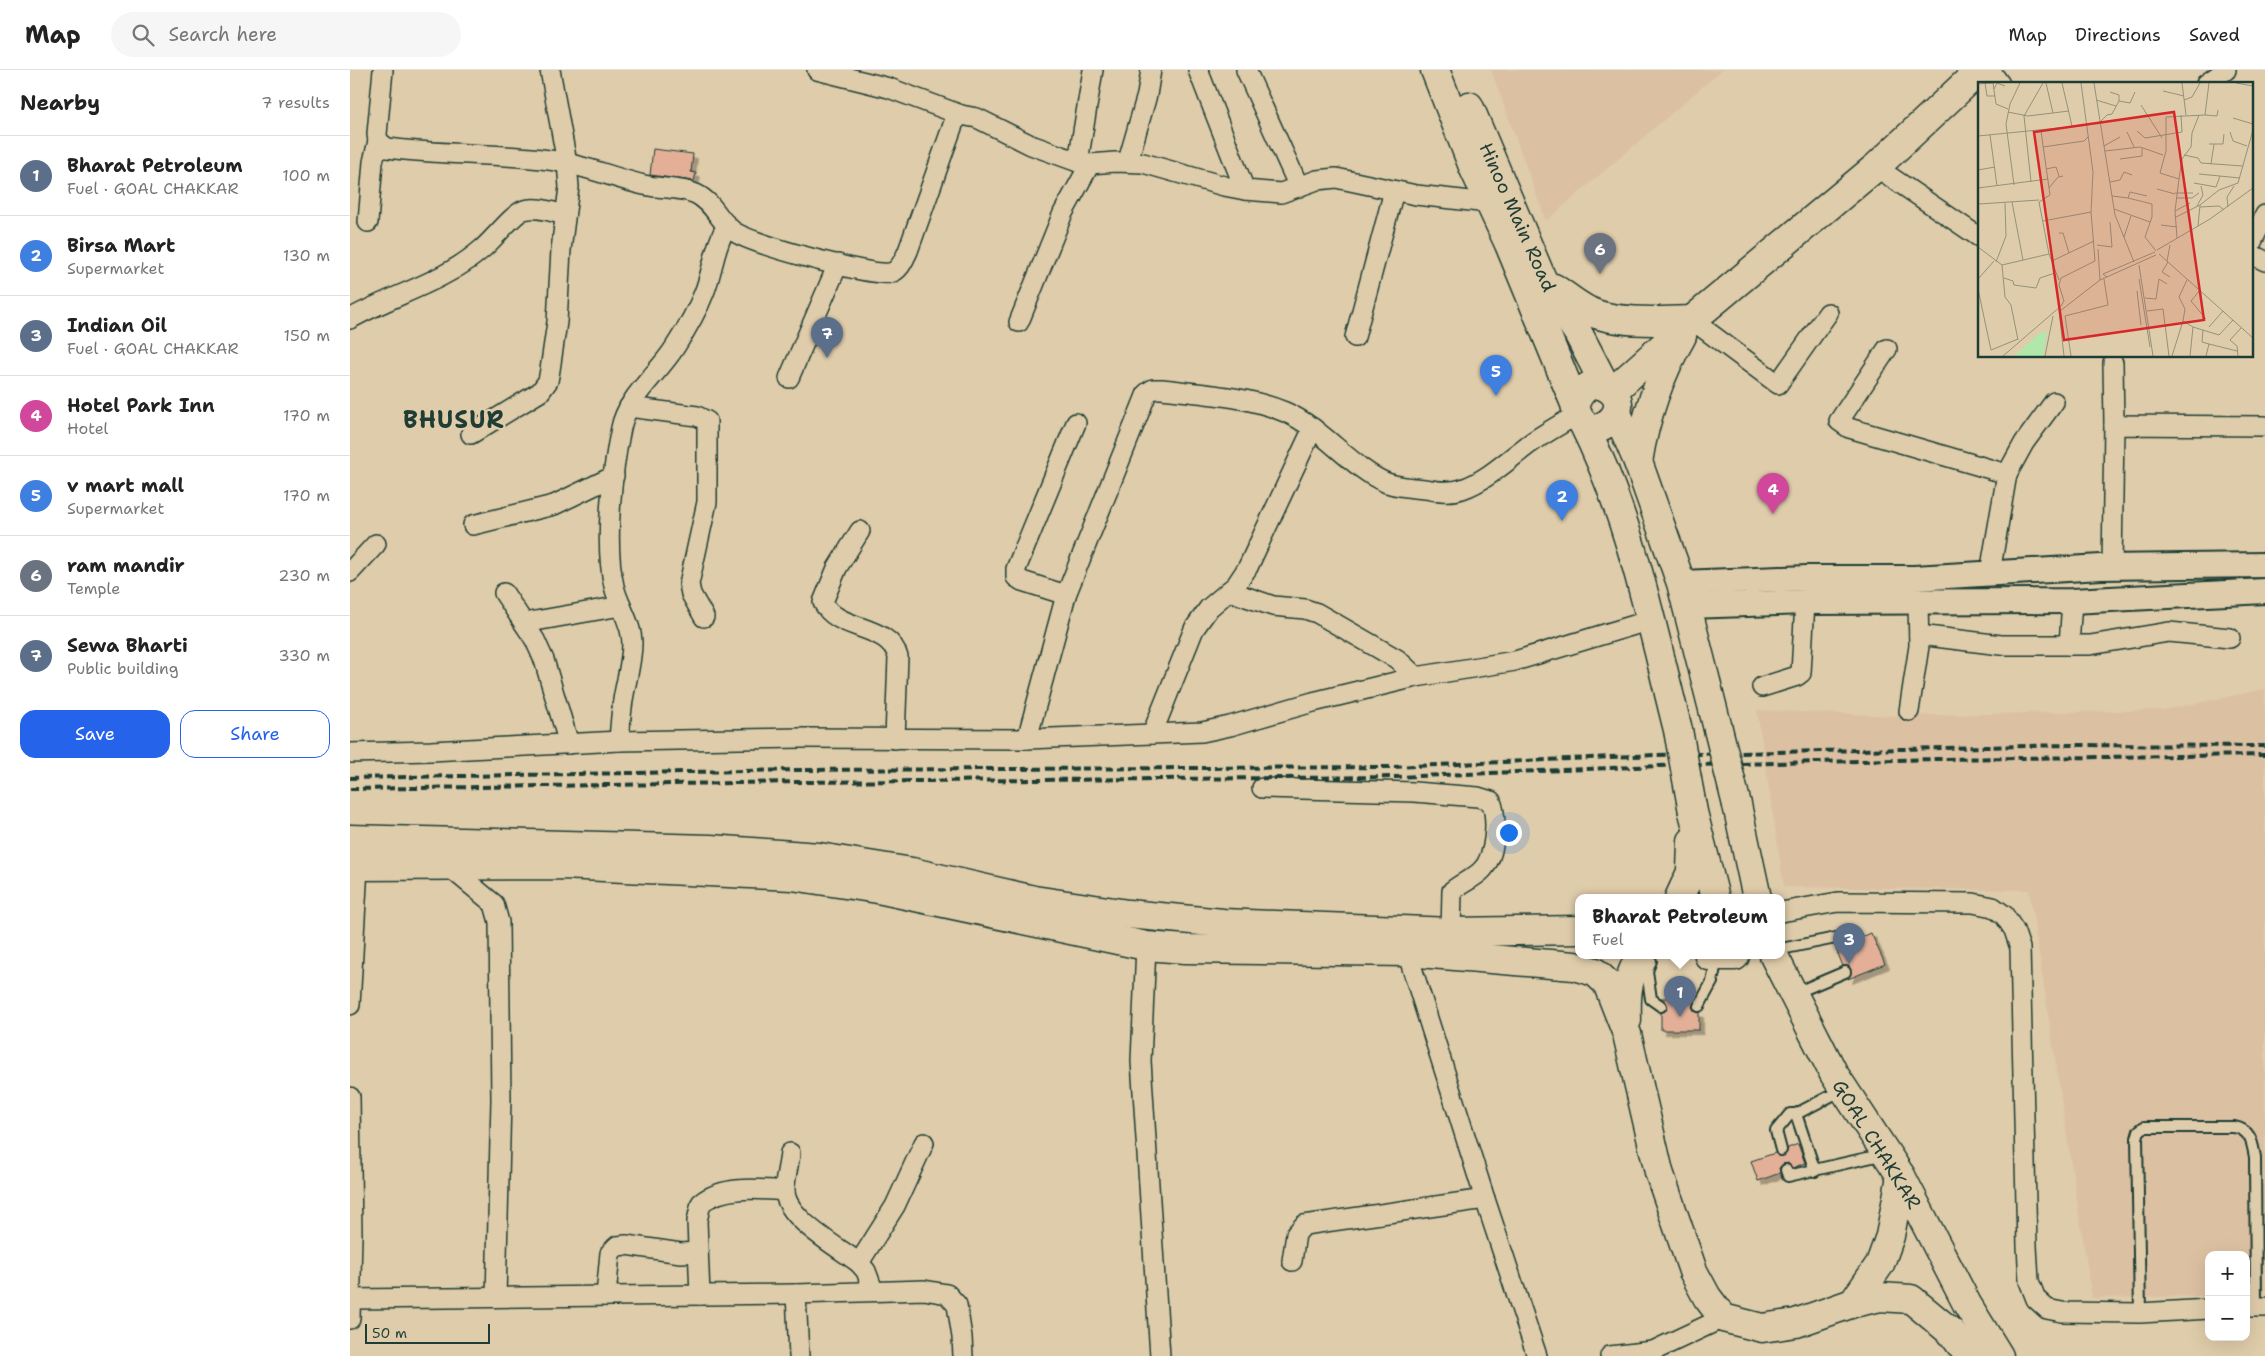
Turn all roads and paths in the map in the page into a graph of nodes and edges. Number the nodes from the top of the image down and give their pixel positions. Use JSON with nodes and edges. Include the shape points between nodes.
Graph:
{"nodes":[{"id":1,"x":384,"y":70,"type":"edge"},
{"id":2,"x":550,"y":70,"type":"edge"},
{"id":3,"x":816,"y":70,"type":"edge"},
{"id":4,"x":1093,"y":70,"type":"edge"},
{"id":5,"x":1150,"y":70,"type":"edge"},
{"id":6,"x":1198,"y":70,"type":"edge"},
{"id":7,"x":1246,"y":70,"type":"edge"},
{"id":8,"x":1435,"y":70,"type":"edge"},
{"id":9,"x":1454,"y":70,"type":"edge"},
{"id":10,"x":1980,"y":70,"type":"edge"},
{"id":11,"x":1990,"y":70,"type":"edge"},
{"id":12,"x":2226,"y":70,"type":"edge"},
{"id":13,"x":1999,"y":82,"type":"edge"},
{"id":14,"x":2209,"y":82,"type":"edge"},
{"id":15,"x":961,"y":115,"type":"junction"},
{"id":16,"x":378,"y":142,"type":"junction"},
{"id":17,"x":1128,"y":161,"type":"junction"},
{"id":18,"x":568,"y":163,"type":"junction"},
{"id":19,"x":1084,"y":163,"type":"junction"},
{"id":20,"x":1876,"y":167,"type":"junction"},
{"id":21,"x":1299,"y":188,"type":"junction"},
{"id":22,"x":1245,"y":190,"type":"junction"},
{"id":23,"x":1394,"y":191,"type":"junction"},
{"id":24,"x":1489,"y":203,"type":"junction"},
{"id":25,"x":565,"y":215,"type":"junction"},
{"id":26,"x":2265,"y":215,"type":"edge"},
{"id":27,"x":368,"y":222,"type":"dead end"},
{"id":28,"x":727,"y":225,"type":"junction"},
{"id":29,"x":1978,"y":236,"type":"edge"},
{"id":30,"x":2252,"y":242,"type":"edge"},
{"id":31,"x":2252,"y":254,"type":"edge"},
{"id":32,"x":2265,"y":260,"type":"edge"},
{"id":33,"x":838,"y":264,"type":"junction"},
{"id":34,"x":1542,"y":279,"type":"junction"},
{"id":35,"x":1828,"y":313,"type":"dead end"},
{"id":36,"x":350,"y":319,"type":"edge"},
{"id":37,"x":1692,"y":320,"type":"junction"},
{"id":38,"x":1019,"y":322,"type":"dead end"},
{"id":39,"x":1355,"y":337,"type":"dead end"},
{"id":40,"x":1887,"y":349,"type":"dead end"},
{"id":41,"x":2113,"y":363,"type":"dead end"},
{"id":42,"x":789,"y":378,"type":"dead end"},
{"id":43,"x":1612,"y":397,"type":"junction"},
{"id":44,"x":2054,"y":402,"type":"dead end"},
{"id":45,"x":630,"y":407,"type":"junction"},
{"id":46,"x":1578,"y":414,"type":"junction"},
{"id":47,"x":1076,"y":423,"type":"dead end"},
{"id":48,"x":2114,"y":425,"type":"junction"},
{"id":49,"x":2265,"y":426,"type":"edge"},
{"id":50,"x":1313,"y":428,"type":"junction"},
{"id":51,"x":471,"y":434,"type":"dead end"},
{"id":52,"x":1638,"y":462,"type":"junction"},
{"id":53,"x":2007,"y":474,"type":"junction"},
{"id":54,"x":614,"y":476,"type":"junction"},
{"id":55,"x":473,"y":525,"type":"dead end"},
{"id":56,"x":860,"y":531,"type":"dead end"},
{"id":57,"x":376,"y":544,"type":"dead end"},
{"id":58,"x":2265,"y":565,"type":"edge"},
{"id":59,"x":2107,"y":567,"type":"junction"},
{"id":60,"x":350,"y":572,"type":"edge"},
{"id":61,"x":1990,"y":572,"type":"junction"},
{"id":62,"x":1229,"y":591,"type":"junction"},
{"id":63,"x":2265,"y":591,"type":"edge"},
{"id":64,"x":504,"y":593,"type":"dead end"},
{"id":65,"x":1684,"y":594,"type":"junction"},
{"id":66,"x":1066,"y":595,"type":"junction"},
{"id":67,"x":2100,"y":600,"type":"junction"},
{"id":68,"x":2072,"y":601,"type":"junction"},
{"id":69,"x":1805,"y":602,"type":"junction"},
{"id":70,"x":1918,"y":603,"type":"junction"},
{"id":71,"x":620,"y":606,"type":"junction"},
{"id":72,"x":704,"y":617,"type":"dead end"},
{"id":73,"x":1651,"y":620,"type":"junction"},
{"id":74,"x":524,"y":623,"type":"junction"},
{"id":75,"x":1919,"y":635,"type":"junction"},
{"id":76,"x":2230,"y":638,"type":"dead end"},
{"id":77,"x":2069,"y":645,"type":"junction"},
{"id":78,"x":1416,"y":677,"type":"junction"},
{"id":79,"x":1762,"y":687,"type":"dead end"},
{"id":80,"x":1909,"y":710,"type":"dead end"},
{"id":81,"x":1152,"y":734,"type":"junction"},
{"id":82,"x":896,"y":739,"type":"junction"},
{"id":83,"x":1027,"y":739,"type":"junction"},
{"id":84,"x":619,"y":741,"type":"junction"},
{"id":85,"x":569,"y":744,"type":"junction"},
{"id":86,"x":350,"y":753,"type":"edge"},
{"id":87,"x":1262,"y":788,"type":"dead end"},
{"id":88,"x":1693,"y":812,"type":"junction"},
{"id":89,"x":350,"y":839,"type":"edge"},
{"id":90,"x":354,"y":866,"type":"edge"},
{"id":91,"x":448,"y":866,"type":"junction"},
{"id":92,"x":1681,"y":894,"type":"edge"},
{"id":93,"x":1714,"y":894,"type":"edge"},
{"id":94,"x":1754,"y":894,"type":"edge"},
{"id":95,"x":1785,"y":911,"type":"edge"},
{"id":96,"x":1575,"y":930,"type":"edge"},
{"id":97,"x":1451,"y":932,"type":"junction"},
{"id":98,"x":1146,"y":946,"type":"junction"},
{"id":99,"x":1843,"y":946,"type":"dead end"},
{"id":100,"x":1785,"y":948,"type":"edge"},
{"id":101,"x":1407,"y":952,"type":"junction"},
{"id":102,"x":1638,"y":959,"type":"edge"},
{"id":103,"x":1652,"y":959,"type":"edge"},
{"id":104,"x":1719,"y":959,"type":"edge"},
{"id":105,"x":1776,"y":959,"type":"edge"},
{"id":106,"x":1845,"y":972,"type":"dead end"},
{"id":107,"x":1794,"y":994,"type":"junction"},
{"id":108,"x":350,"y":1005,"type":"edge"},
{"id":109,"x":1661,"y":1006,"type":"dead end"},
{"id":110,"x":1699,"y":1006,"type":"dead end"},
{"id":111,"x":1627,"y":1034,"type":"junction"},
{"id":112,"x":1843,"y":1089,"type":"junction"},
{"id":113,"x":350,"y":1097,"type":"edge"},
{"id":114,"x":1796,"y":1114,"type":"junction"},
{"id":115,"x":924,"y":1143,"type":"dead end"},
{"id":116,"x":1781,"y":1150,"type":"dead end"},
{"id":117,"x":790,"y":1153,"type":"dead end"},
{"id":118,"x":1886,"y":1154,"type":"junction"},
{"id":119,"x":1786,"y":1170,"type":"dead end"},
{"id":120,"x":1815,"y":1171,"type":"junction"},
{"id":121,"x":1901,"y":1176,"type":"junction"},
{"id":122,"x":785,"y":1191,"type":"junction"},
{"id":123,"x":1485,"y":1199,"type":"junction"},
{"id":124,"x":698,"y":1252,"type":"junction"},
{"id":125,"x":1292,"y":1261,"type":"dead end"},
{"id":126,"x":859,"y":1262,"type":"junction"},
{"id":127,"x":873,"y":1290,"type":"junction"},
{"id":128,"x":796,"y":1294,"type":"junction"},
{"id":129,"x":700,"y":1295,"type":"junction"},
{"id":130,"x":606,"y":1296,"type":"junction"},
{"id":131,"x":496,"y":1297,"type":"junction"},
{"id":132,"x":351,"y":1299,"type":"edge"},
{"id":133,"x":1853,"y":1303,"type":"junction"},
{"id":134,"x":2256,"y":1307,"type":"edge"},
{"id":135,"x":2205,"y":1309,"type":"edge"},
{"id":136,"x":2140,"y":1313,"type":"junction"},
{"id":137,"x":1722,"y":1318,"type":"junction"},
{"id":138,"x":350,"y":1319,"type":"edge"},
{"id":139,"x":1653,"y":1353,"type":"edge"},
{"id":140,"x":799,"y":1356,"type":"edge"},
{"id":141,"x":963,"y":1356,"type":"edge"},
{"id":142,"x":1160,"y":1356,"type":"edge"},
{"id":143,"x":1537,"y":1356,"type":"edge"},
{"id":144,"x":1610,"y":1356,"type":"edge"},
{"id":145,"x":1969,"y":1356,"type":"edge"},
{"id":146,"x":1999,"y":1356,"type":"edge"}],
"edges":[{"from":1,"to":16,"type":"street"},
{"from":2,"to":18,"type":"street"},
{"from":3,"to":15,"type":"street","via":[[889,88]]},
{"from":4,"to":19,"type":"street"},
{"from":5,"to":17,"type":"street","via":[[1147,95]]},
{"from":6,"to":22,"type":"street"},
{"from":7,"to":21,"type":"street"},
{"from":8,"to":24,"type":"main road"},
{"from":9,"to":34,"type":"main road","name":"Hinoo Main Road"},
{"from":10,"to":20,"type":"main road"},
{"from":11,"to":13,"type":"street"},
{"from":12,"to":14,"type":"street"},
{"from":15,"to":19,"type":"street","via":[[977,118],[1031,144]]},
{"from":15,"to":33,"type":"street","via":[[954,122],[899,268],[886,273]]},
{"from":16,"to":18,"type":"street","via":[[392,148]]},
{"from":16,"to":27,"type":"street"},
{"from":17,"to":19,"type":"street"},
{"from":17,"to":22,"type":"street"},
{"from":18,"to":25,"type":"street","via":[[569,195]]},
{"from":18,"to":28,"type":"street","via":[[645,185],[689,191],[714,209]]},
{"from":19,"to":38,"type":"street"},
{"from":20,"to":29,"type":"street"},
{"from":20,"to":37,"type":"main road"},
{"from":21,"to":22,"type":"street","via":[[1281,193]]},
{"from":21,"to":23,"type":"street","via":[[1317,180],[1336,178]]},
{"from":23,"to":24,"type":"street"},
{"from":23,"to":39,"type":"street"},
{"from":24,"to":46,"type":"main road"},
{"from":25,"to":36,"type":"street","via":[[541,209],[523,210],[482,249],[446,275]]},
{"from":25,"to":51,"type":"street","via":[[557,322],[548,380],[540,392]]},
{"from":26,"to":30,"type":"street"},
{"from":28,"to":33,"type":"street","via":[[742,236]]},
{"from":28,"to":45,"type":"street","via":[[718,242],[704,293],[664,365]]},
{"from":31,"to":32,"type":"street"},
{"from":33,"to":42,"type":"street"},
{"from":34,"to":37,"type":"main road","via":[[1588,312],[1614,318]]},
{"from":34,"to":43,"type":"main road","name":"Hinoo Main Road","via":[[1578,333]]},
{"from":35,"to":37,"type":"street","via":[[1778,384]]},
{"from":37,"to":43,"type":"main road"},
{"from":37,"to":52,"type":"main road","via":[[1660,377],[1642,432]]},
{"from":40,"to":53,"type":"street","via":[[1838,421],[1849,428]]},
{"from":41,"to":48,"type":"street"},
{"from":43,"to":46,"type":"main road","via":[[1596,384],[1586,386],[1578,394]]},
{"from":43,"to":46,"type":"main road","via":[[1611,422],[1602,427],[1592,428]]},
{"from":43,"to":52,"type":"main road","name":"Hinoo Main Road"},
{"from":44,"to":53,"type":"street"},
{"from":45,"to":54,"type":"street","via":[[621,427]]},
{"from":45,"to":72,"type":"street","via":[[697,416],[707,421],[707,502],[689,584],[690,594]]},
{"from":46,"to":50,"type":"street","via":[[1472,486],[1444,492],[1404,487],[1375,477]]},
{"from":46,"to":73,"type":"main road","via":[[1602,462]]},
{"from":47,"to":66,"type":"street","via":[[1016,570],[1016,576],[1022,581]]},
{"from":48,"to":49,"type":"street"},
{"from":48,"to":59,"type":"street"},
{"from":50,"to":62,"type":"street","via":[[1248,568]]},
{"from":50,"to":66,"type":"street","via":[[1287,412],[1255,402],[1162,389],[1147,393]]},
{"from":52,"to":65,"type":"main road","name":"Hinoo Main Road"},
{"from":53,"to":61,"type":"street"},
{"from":54,"to":55,"type":"street","via":[[554,505]]},
{"from":54,"to":71,"type":"street","via":[[611,568]]},
{"from":56,"to":82,"type":"street","via":[[837,568],[823,602],[836,617],[877,635],[896,649]]},
{"from":57,"to":60,"type":"street"},
{"from":58,"to":59,"type":"street"},
{"from":59,"to":61,"type":"street"},
{"from":59,"to":67,"type":"street"},
{"from":61,"to":65,"type":"street","via":[[1914,578],[1807,578]]},
{"from":62,"to":78,"type":"street","via":[[1273,606],[1317,613],[1397,659]]},
{"from":62,"to":81,"type":"street","via":[[1209,608],[1194,629]]},
{"from":63,"to":67,"type":"street"},
{"from":64,"to":74,"type":"street"},
{"from":65,"to":69,"type":"street"},
{"from":65,"to":94,"type":"main road","name":"Hinoo Main Road","bridge":true,"via":[[1737,805]]},
{"from":66,"to":83,"type":"street"},
{"from":67,"to":68,"type":"street"},
{"from":68,"to":70,"type":"street"},
{"from":68,"to":77,"type":"street"},
{"from":69,"to":70,"type":"street"},
{"from":69,"to":79,"type":"street","via":[[1801,673]]},
{"from":70,"to":75,"type":"street"},
{"from":71,"to":74,"type":"street"},
{"from":71,"to":84,"type":"street","via":[[632,645]]},
{"from":73,"to":78,"type":"street","via":[[1515,661]]},
{"from":73,"to":88,"type":"main road","bridge":true,"via":[[1678,730]]},
{"from":74,"to":85,"type":"street","via":[[544,660]]},
{"from":75,"to":77,"type":"street","via":[[1987,644]]},
{"from":75,"to":80,"type":"street"},
{"from":76,"to":77,"type":"street","via":[[2169,632],[2104,643]]},
{"from":78,"to":81,"type":"street","via":[[1230,726],[1202,732]]},
{"from":81,"to":83,"type":"street"},
{"from":82,"to":83,"type":"street"},
{"from":82,"to":84,"type":"street"},
{"from":84,"to":85,"type":"street"},
{"from":85,"to":86,"type":"street"},
{"from":87,"to":97,"type":"street","via":[[1414,792],[1491,801],[1495,819],[1492,847],[1483,870],[1452,891]]},
{"from":88,"to":92,"type":"main road","via":[[1691,872]]},
{"from":88,"to":93,"type":"main road"},
{"from":89,"to":97,"type":"main road","via":[[710,849],[819,857],[912,872],[1034,900],[1128,914],[1223,923]]},
{"from":90,"to":91,"type":"main road"},
{"from":90,"to":108,"type":"street"},
{"from":91,"to":98,"type":"main road","via":[[563,865],[792,876],[878,889]]},
{"from":91,"to":131,"type":"street","via":[[494,904],[499,922],[501,1100]]},
{"from":95,"to":136,"type":"street","via":[[1838,902],[1943,901],[1993,907],[2004,914],[2020,948],[2029,1281],[2036,1299],[2047,1309]]},
{"from":96,"to":97,"type":"main road"},
{"from":98,"to":101,"type":"main road","via":[[1185,950]]},
{"from":98,"to":142,"type":"street","via":[[1141,1061]]},
{"from":99,"to":100,"type":"lane","via":[[1841,937]]},
{"from":101,"to":111,"type":"main road","via":[[1574,966],[1595,972],[1607,983]]},
{"from":101,"to":123,"type":"street"},
{"from":102,"to":111,"type":"main road","via":[[1626,991]]},
{"from":103,"to":109,"type":"lane","via":[[1647,971],[1651,999]]},
{"from":104,"to":110,"type":"lane","via":[[1712,982]]},
{"from":105,"to":107,"type":"main road","name":"GOAL CHAKKAR"},
{"from":106,"to":107,"type":"lane"},
{"from":107,"to":112,"type":"main road","name":"GOAL CHAKKAR"},
{"from":111,"to":137,"type":"main road","via":[[1659,1172],[1693,1271]]},
{"from":112,"to":114,"type":"lane"},
{"from":112,"to":118,"type":"main road","name":"GOAL CHAKKAR"},
{"from":113,"to":132,"type":"street"},
{"from":114,"to":116,"type":"lane","via":[[1790,1114],[1776,1131]]},
{"from":114,"to":120,"type":"lane"},
{"from":115,"to":126,"type":"street","via":[[895,1206]]},
{"from":117,"to":122,"type":"street"},
{"from":118,"to":120,"type":"lane"},
{"from":118,"to":121,"type":"main road","name":"GOAL CHAKKAR"},
{"from":119,"to":120,"type":"lane","via":[[1788,1176]]},
{"from":121,"to":133,"type":"main road","via":[[1890,1236],[1880,1264]]},
{"from":121,"to":146,"type":"main road","name":"GOAL CHAKKAR","via":[[1967,1304]]},
{"from":122,"to":124,"type":"street","via":[[747,1189],[703,1201],[698,1211]]},
{"from":122,"to":126,"type":"street","via":[[787,1202],[795,1214]]},
{"from":123,"to":125,"type":"street","via":[[1304,1224],[1296,1234]]},
{"from":123,"to":143,"type":"street"},
{"from":124,"to":129,"type":"street"},
{"from":124,"to":130,"type":"street","via":[[617,1246],[610,1253]]},
{"from":126,"to":127,"type":"street"},
{"from":127,"to":128,"type":"street"},
{"from":127,"to":141,"type":"street","via":[[916,1289],[947,1294],[957,1305]]},
{"from":128,"to":129,"type":"street"},
{"from":128,"to":140,"type":"street"},
{"from":129,"to":130,"type":"street"},
{"from":130,"to":131,"type":"street"},
{"from":131,"to":132,"type":"street"},
{"from":132,"to":138,"type":"street"},
{"from":133,"to":137,"type":"main road","via":[[1796,1324],[1762,1328]]},
{"from":133,"to":145,"type":"main road","via":[[1880,1296],[1911,1299],[1952,1333]]},
{"from":134,"to":136,"type":"lane","via":[[2255,1157],[2248,1133],[2234,1127],[2144,1127],[2137,1138]]},
{"from":135,"to":136,"type":"street"},
{"from":137,"to":139,"type":"street"},
{"from":139,"to":144,"type":"street"}]}
